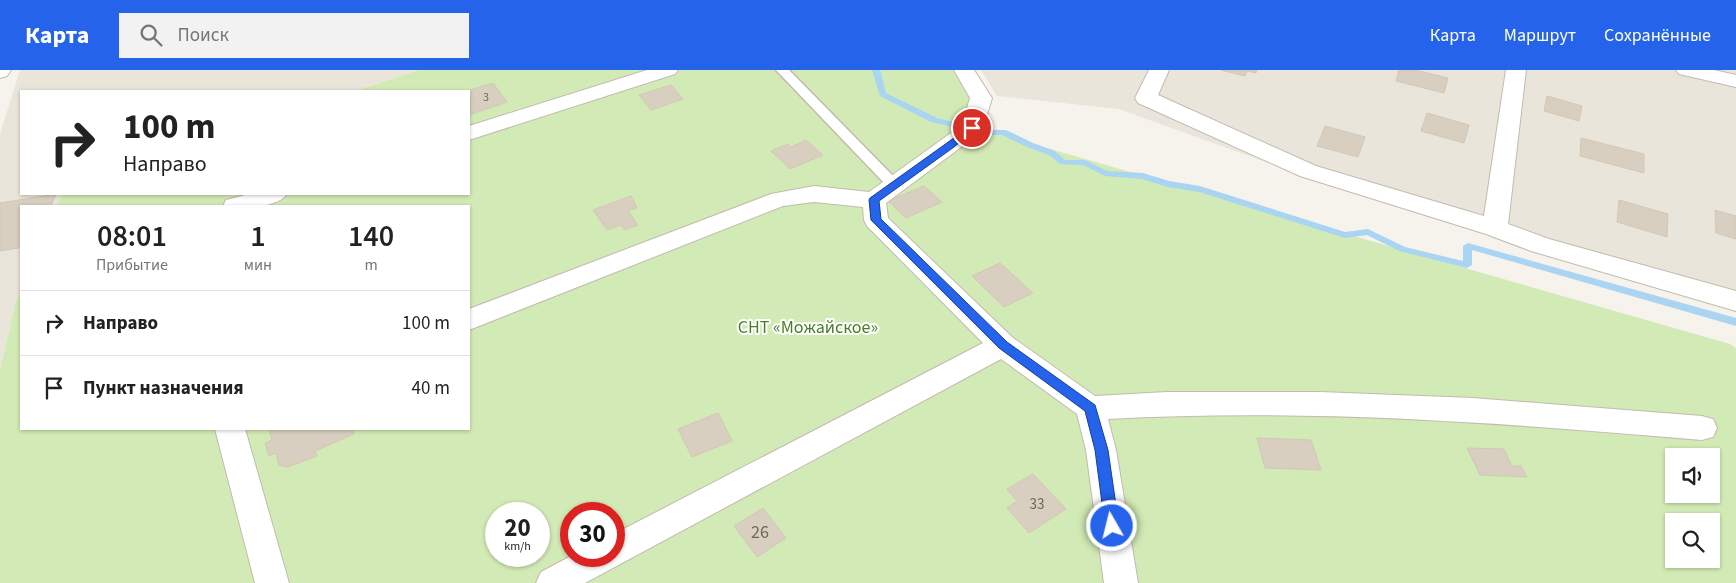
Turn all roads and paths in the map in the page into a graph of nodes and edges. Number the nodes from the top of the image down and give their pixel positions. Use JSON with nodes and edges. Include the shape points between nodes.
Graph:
{"nodes":[{"id":1,"x":668,"y":70,"type":"edge"},
{"id":2,"x":782,"y":70,"type":"edge"},
{"id":3,"x":964,"y":70,"type":"edge"},
{"id":4,"x":1158,"y":70,"type":"edge"},
{"id":5,"x":1516,"y":70,"type":"edge"},
{"id":6,"x":1686,"y":70,"type":"edge"},
{"id":7,"x":1736,"y":81,"type":"edge"},
{"id":8,"x":470,"y":133,"type":"edge"},
{"id":9,"x":884,"y":192,"type":"junction"},
{"id":10,"x":271,"y":195,"type":"edge"},
{"id":11,"x":238,"y":205,"type":"edge"},
{"id":12,"x":1495,"y":228,"type":"junction"},
{"id":13,"x":1736,"y":301,"type":"edge"},
{"id":14,"x":470,"y":320,"type":"edge"},
{"id":15,"x":1003,"y":345,"type":"junction"},
{"id":16,"x":1090,"y":408,"type":"junction"},
{"id":17,"x":1702,"y":428,"type":"dead end"},
{"id":18,"x":230,"y":430,"type":"edge"},
{"id":19,"x":625,"y":545,"type":"edge"},
{"id":20,"x":583,"y":567,"type":"edge"},
{"id":21,"x":272,"y":583,"type":"edge"},
{"id":22,"x":553,"y":583,"type":"edge"},
{"id":23,"x":1121,"y":583,"type":"edge"}],
"edges":[{"from":1,"to":8,"type":"street"},
{"from":2,"to":9,"type":"lane"},
{"from":3,"to":9,"type":"street","via":[[981,98],[972,128]]},
{"from":4,"to":12,"type":"street","via":[[1146,98],[1308,171]]},
{"from":5,"to":12,"type":"street"},
{"from":6,"to":7,"type":"street"},
{"from":9,"to":14,"type":"street","via":[[814,194],[779,199]]},
{"from":9,"to":15,"type":"street","via":[[876,220]]},
{"from":10,"to":11,"type":"street"},
{"from":12,"to":13,"type":"street","via":[[1540,245]]},
{"from":15,"to":16,"type":"street"},
{"from":15,"to":19,"type":"street"},
{"from":16,"to":17,"type":"street","via":[[1150,404],[1374,404],[1525,412]]},
{"from":16,"to":23,"type":"street","via":[[1101,450]]},
{"from":18,"to":21,"type":"street"},
{"from":20,"to":22,"type":"street"}]}
